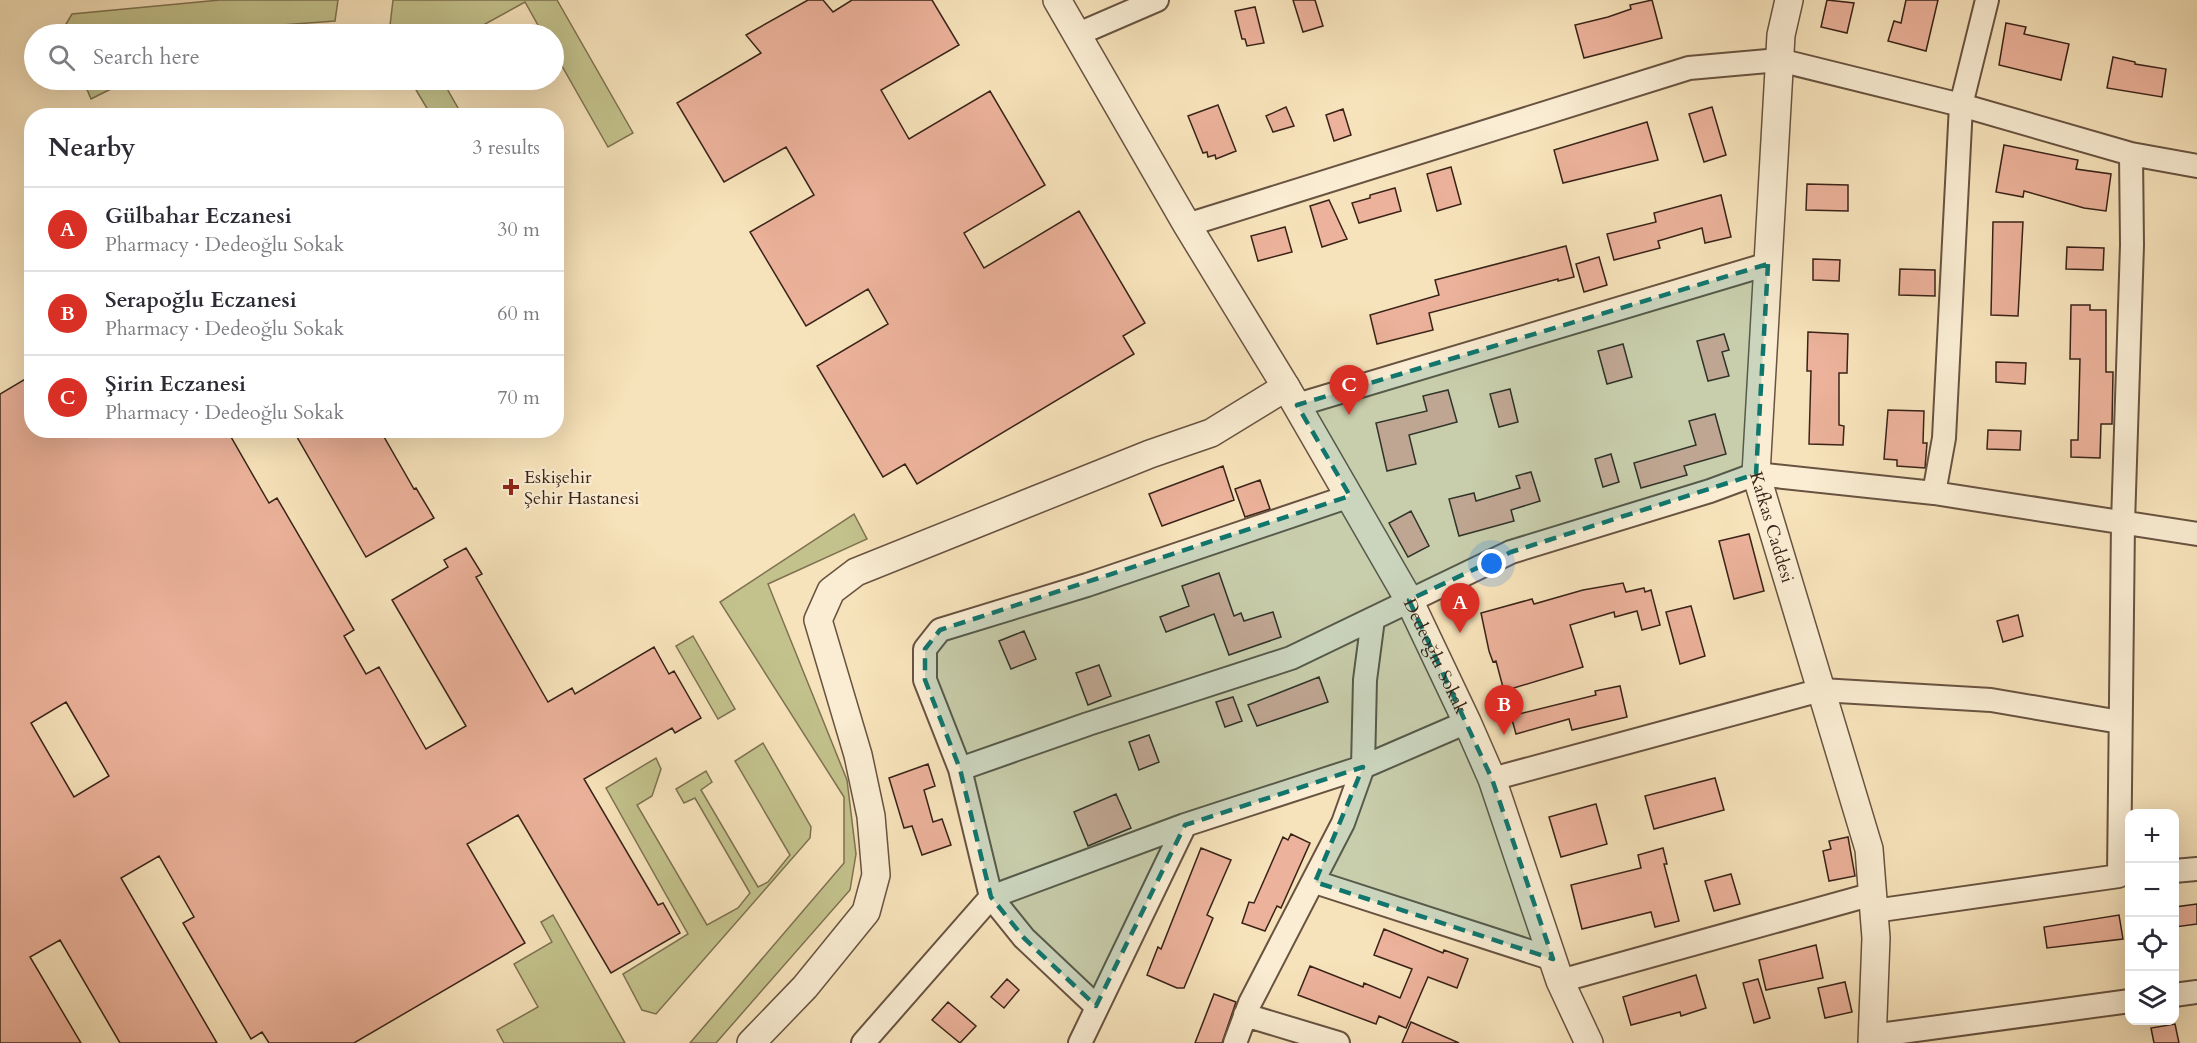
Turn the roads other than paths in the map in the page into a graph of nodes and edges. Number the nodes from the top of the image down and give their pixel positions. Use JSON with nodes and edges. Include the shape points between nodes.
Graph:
{"nodes":[{"id":1,"x":1057,"y":0,"type":"edge"},
{"id":2,"x":1156,"y":0,"type":"edge"},
{"id":3,"x":1789,"y":0,"type":"edge"},
{"id":4,"x":1987,"y":0,"type":"edge"},
{"id":5,"x":1076,"y":35,"type":"junction"},
{"id":6,"x":1779,"y":60,"type":"junction"},
{"id":7,"x":1961,"y":105,"type":"junction"},
{"id":8,"x":2131,"y":154,"type":"junction"},
{"id":9,"x":2197,"y":166,"type":"edge"},
{"id":10,"x":1187,"y":225,"type":"junction"},
{"id":11,"x":1768,"y":264,"type":"junction"},
{"id":12,"x":1291,"y":396,"type":"junction"},
{"id":13,"x":1756,"y":474,"type":"junction"},
{"id":14,"x":1934,"y":494,"type":"junction"},
{"id":15,"x":1350,"y":496,"type":"junction"},
{"id":16,"x":2123,"y":523,"type":"junction"},
{"id":17,"x":2197,"y":534,"type":"edge"},
{"id":18,"x":1409,"y":600,"type":"junction"},
{"id":19,"x":1374,"y":619,"type":"junction"},
{"id":20,"x":1821,"y":690,"type":"junction"},
{"id":21,"x":1467,"y":722,"type":"junction"},
{"id":22,"x":2121,"y":722,"type":"junction"},
{"id":23,"x":1363,"y":767,"type":"junction"},
{"id":24,"x":960,"y":769,"type":"junction"},
{"id":25,"x":1492,"y":779,"type":"junction"},
{"id":26,"x":1185,"y":825,"type":"junction"},
{"id":27,"x":2197,"y":869,"type":"edge"},
{"id":28,"x":2179,"y":871,"type":"edge"},
{"id":29,"x":2124,"y":876,"type":"edge"},
{"id":30,"x":1314,"y":882,"type":"junction"},
{"id":31,"x":991,"y":897,"type":"junction"},
{"id":32,"x":1873,"y":902,"type":"junction"},
{"id":33,"x":1556,"y":970,"type":"junction"},
{"id":34,"x":2197,"y":992,"type":"edge"},
{"id":35,"x":2179,"y":994,"type":"edge"},
{"id":36,"x":2125,"y":1002,"type":"edge"},
{"id":37,"x":1096,"y":1006,"type":"junction"},
{"id":38,"x":1245,"y":1016,"type":"junction"},
{"id":39,"x":1872,"y":1039,"type":"edge"},
{"id":40,"x":751,"y":1043,"type":"edge"},
{"id":41,"x":863,"y":1043,"type":"edge"},
{"id":42,"x":1080,"y":1043,"type":"edge"},
{"id":43,"x":1234,"y":1043,"type":"edge"},
{"id":44,"x":1338,"y":1043,"type":"edge"},
{"id":45,"x":1589,"y":1043,"type":"edge"}],
"edges":[{"from":1,"to":5,"type":"street","name":"Dedeoğlu Sokak"},
{"from":2,"to":5,"type":"street"},
{"from":3,"to":6,"type":"street","name":"Kafkas Caddesi"},
{"from":4,"to":7,"type":"street"},
{"from":5,"to":10,"type":"street","name":"Dedeoğlu Sokak"},
{"from":6,"to":7,"type":"street"},
{"from":6,"to":10,"type":"street","via":[[1689,68]]},
{"from":6,"to":11,"type":"street","name":"Kafkas Caddesi"},
{"from":7,"to":8,"type":"street"},
{"from":7,"to":14,"type":"street","via":[[1944,438]]},
{"from":8,"to":9,"type":"street"},
{"from":8,"to":16,"type":"street"},
{"from":10,"to":12,"type":"street","name":"Dedeoğlu Sokak"},
{"from":11,"to":12,"type":"street"},
{"from":11,"to":13,"type":"street","name":"Kafkas Caddesi"},
{"from":12,"to":15,"type":"street","name":"Dedeoğlu Sokak"},
{"from":12,"to":40,"type":"street","via":[[1211,433],[856,572],[831,591],[819,620],[858,755],[871,816],[876,875],[866,912],[805,987]]},
{"from":13,"to":14,"type":"street"},
{"from":13,"to":18,"type":"street","via":[[1511,552]]},
{"from":13,"to":20,"type":"street","name":"Kafkas Caddesi"},
{"from":14,"to":16,"type":"street"},
{"from":15,"to":18,"type":"street","name":"Dedeoğlu Sokak"},
{"from":15,"to":24,"type":"street","via":[[940,630],[925,650],[925,680]]},
{"from":16,"to":17,"type":"street"},
{"from":16,"to":22,"type":"street"},
{"from":18,"to":19,"type":"street"},
{"from":18,"to":21,"type":"street","name":"Dedeoğlu Sokak"},
{"from":19,"to":23,"type":"street","via":[[1365,680]]},
{"from":19,"to":24,"type":"street","via":[[1291,658]]},
{"from":20,"to":22,"type":"street","via":[[1991,700]]},
{"from":20,"to":25,"type":"street"},
{"from":20,"to":32,"type":"street","name":"Kafkas Caddesi","via":[[1869,849]]},
{"from":21,"to":23,"type":"street"},
{"from":21,"to":25,"type":"street","name":"Dedeoğlu Sokak"},
{"from":22,"to":29,"type":"street"},
{"from":23,"to":26,"type":"street"},
{"from":23,"to":30,"type":"street","via":[[1343,823]]},
{"from":24,"to":31,"type":"street"},
{"from":25,"to":33,"type":"street","name":"Dedeoğlu Sokak"},
{"from":26,"to":31,"type":"street"},
{"from":26,"to":37,"type":"street"},
{"from":27,"to":28,"type":"street"},
{"from":29,"to":32,"type":"street"},
{"from":30,"to":33,"type":"street"},
{"from":30,"to":38,"type":"street"},
{"from":31,"to":37,"type":"street","via":[[1024,938]]},
{"from":31,"to":41,"type":"street"},
{"from":32,"to":33,"type":"street"},
{"from":32,"to":39,"type":"street","name":"Kafkas Caddesi","via":[[1876,938]]},
{"from":33,"to":45,"type":"street","name":"Dedeoğlu Sokak"},
{"from":34,"to":35,"type":"street"},
{"from":36,"to":39,"type":"street"},
{"from":37,"to":42,"type":"street"},
{"from":38,"to":43,"type":"street"},
{"from":38,"to":44,"type":"street"}]}
